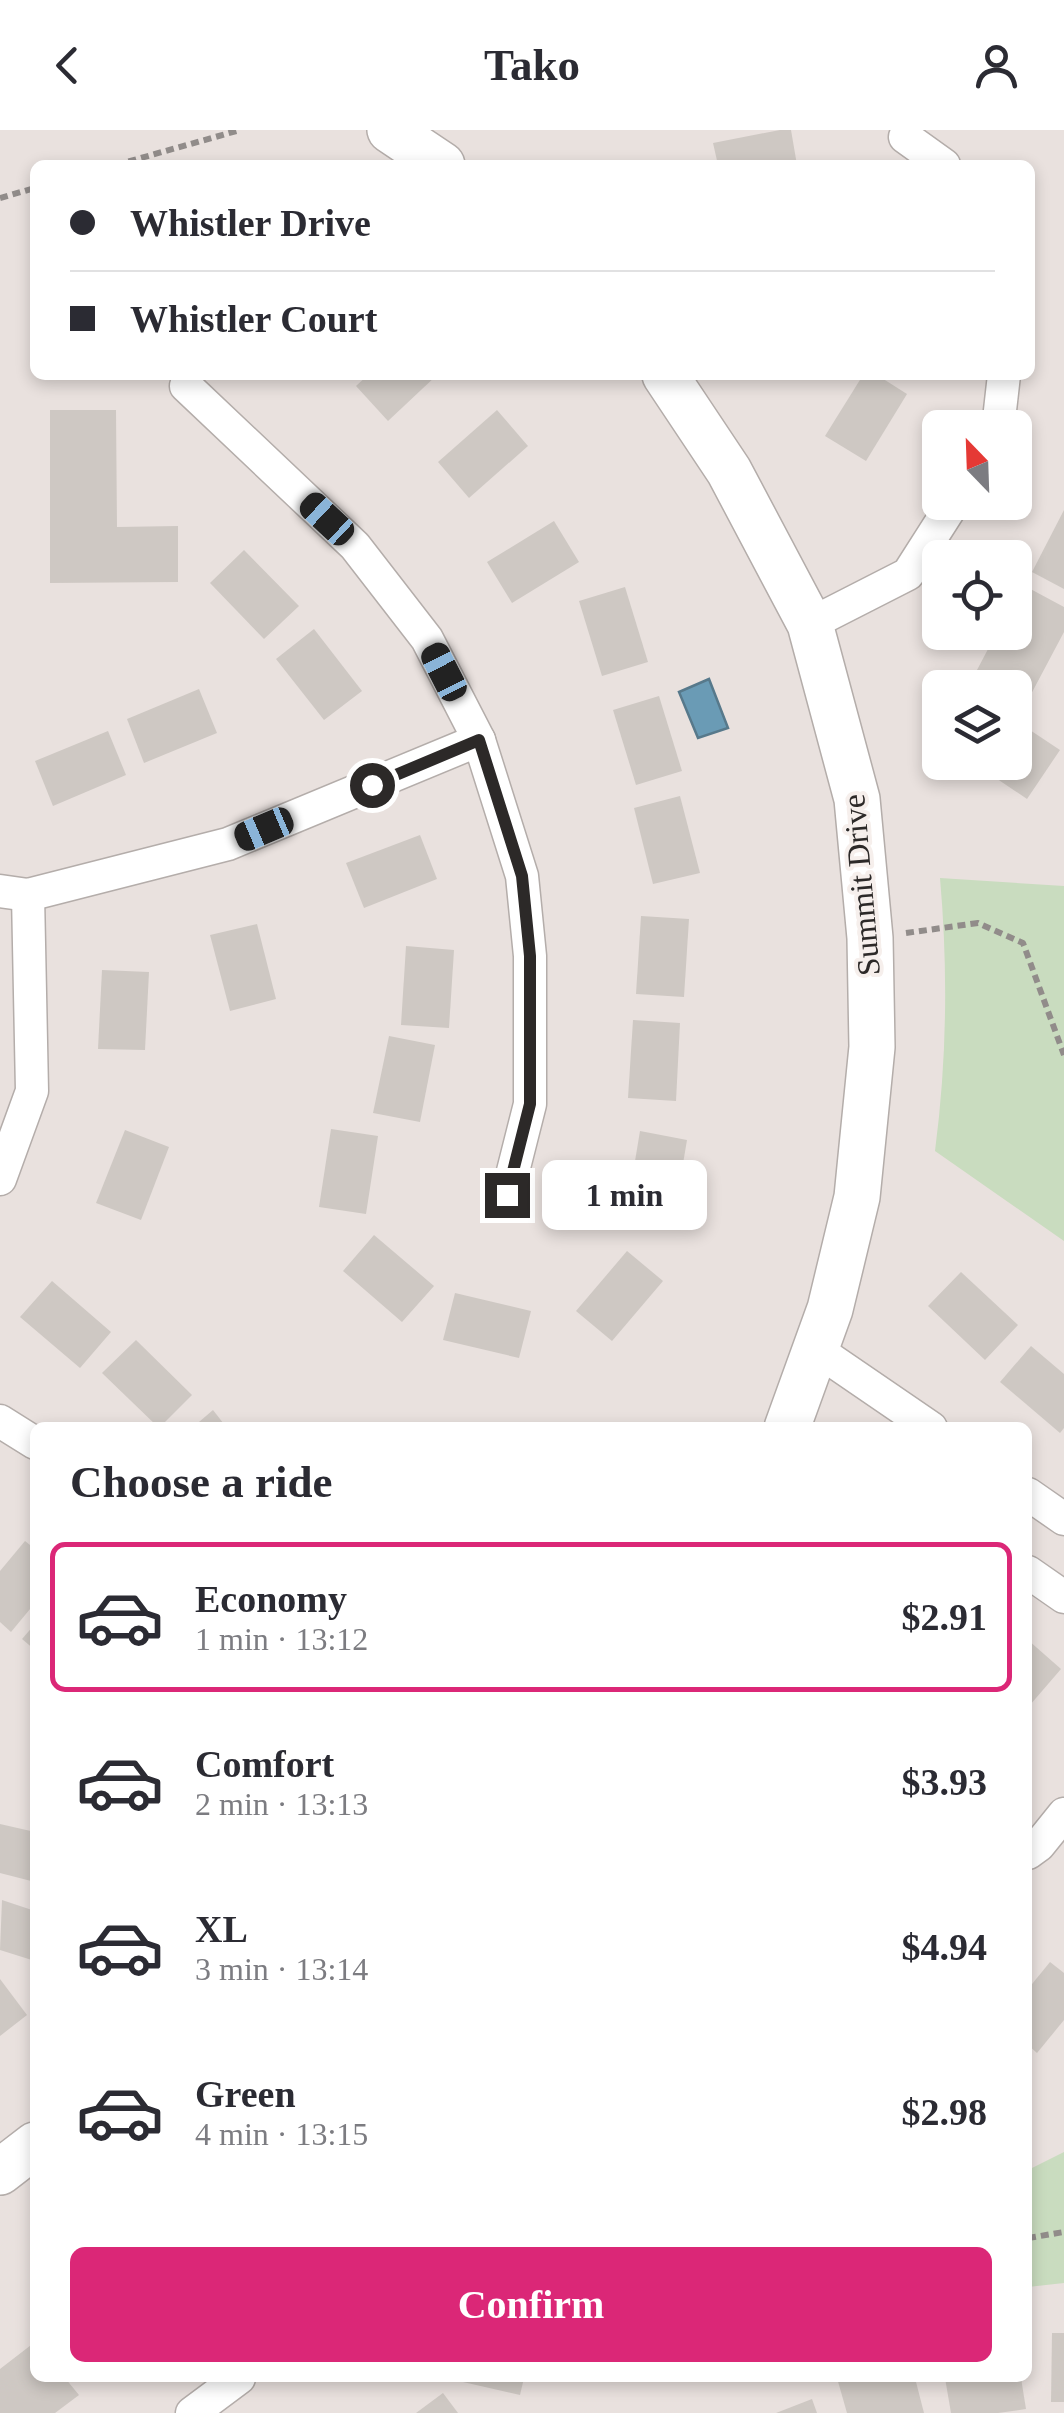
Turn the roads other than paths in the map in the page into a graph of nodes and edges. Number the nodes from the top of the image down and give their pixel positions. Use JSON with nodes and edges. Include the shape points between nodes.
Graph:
{"nodes":[{"id":1,"x":390,"y":130,"type":"edge"},
{"id":2,"x":905,"y":137,"type":"dead end"},
{"id":3,"x":435,"y":160,"type":"edge"},
{"id":4,"x":937,"y":160,"type":"edge"},
{"id":5,"x":668,"y":380,"type":"edge"},
{"id":6,"x":1003,"y":380,"type":"edge"},
{"id":7,"x":186,"y":386,"type":"dead end"},
{"id":8,"x":1000,"y":410,"type":"edge"},
{"id":9,"x":942,"y":520,"type":"edge"},
{"id":10,"x":810,"y":624,"type":"junction"},
{"id":11,"x":479,"y":740,"type":"junction"},
{"id":12,"x":14,"y":893,"type":"edge"},
{"id":13,"x":0,"y":1179,"type":"edge"},
{"id":14,"x":507,"y":1195,"type":"dead end"},
{"id":15,"x":817,"y":1350,"type":"junction"},
{"id":16,"x":0,"y":1421,"type":"edge"},
{"id":17,"x":789,"y":1422,"type":"edge"},
{"id":18,"x":922,"y":1422,"type":"edge"},
{"id":19,"x":30,"y":1440,"type":"edge"},
{"id":20,"x":1032,"y":1497,"type":"edge"},
{"id":21,"x":1064,"y":1519,"type":"edge"},
{"id":22,"x":1032,"y":1575,"type":"edge"},
{"id":23,"x":1064,"y":1597,"type":"edge"},
{"id":24,"x":1064,"y":1814,"type":"edge"},
{"id":25,"x":1032,"y":1850,"type":"edge"},
{"id":26,"x":30,"y":2149,"type":"edge"},
{"id":27,"x":0,"y":2172,"type":"edge"},
{"id":28,"x":233,"y":2382,"type":"edge"},
{"id":29,"x":192,"y":2413,"type":"edge"}],
"edges":[{"from":1,"to":3,"type":"main road"},
{"from":2,"to":4,"type":"street"},
{"from":5,"to":10,"type":"main road","name":"Summit Drive","via":[[729,471]]},
{"from":6,"to":8,"type":"street"},
{"from":7,"to":11,"type":"street","via":[[355,546],[427,639]]},
{"from":9,"to":10,"type":"street","via":[[908,574]]},
{"from":10,"to":15,"type":"main road","name":"Summit Drive","via":[[857,799],[872,1047],[857,1198]]},
{"from":11,"to":12,"type":"street","via":[[228,844]]},
{"from":11,"to":14,"type":"street","via":[[522,876],[530,956],[530,1104]]},
{"from":12,"to":13,"type":"street","via":[[32,1092]]},
{"from":15,"to":17,"type":"main road","name":"Summit Drive"},
{"from":15,"to":18,"type":"street"},
{"from":16,"to":19,"type":"street"},
{"from":20,"to":21,"type":"street"},
{"from":22,"to":23,"type":"street"},
{"from":24,"to":25,"type":"street"},
{"from":26,"to":27,"type":"main road"},
{"from":28,"to":29,"type":"street"}]}
